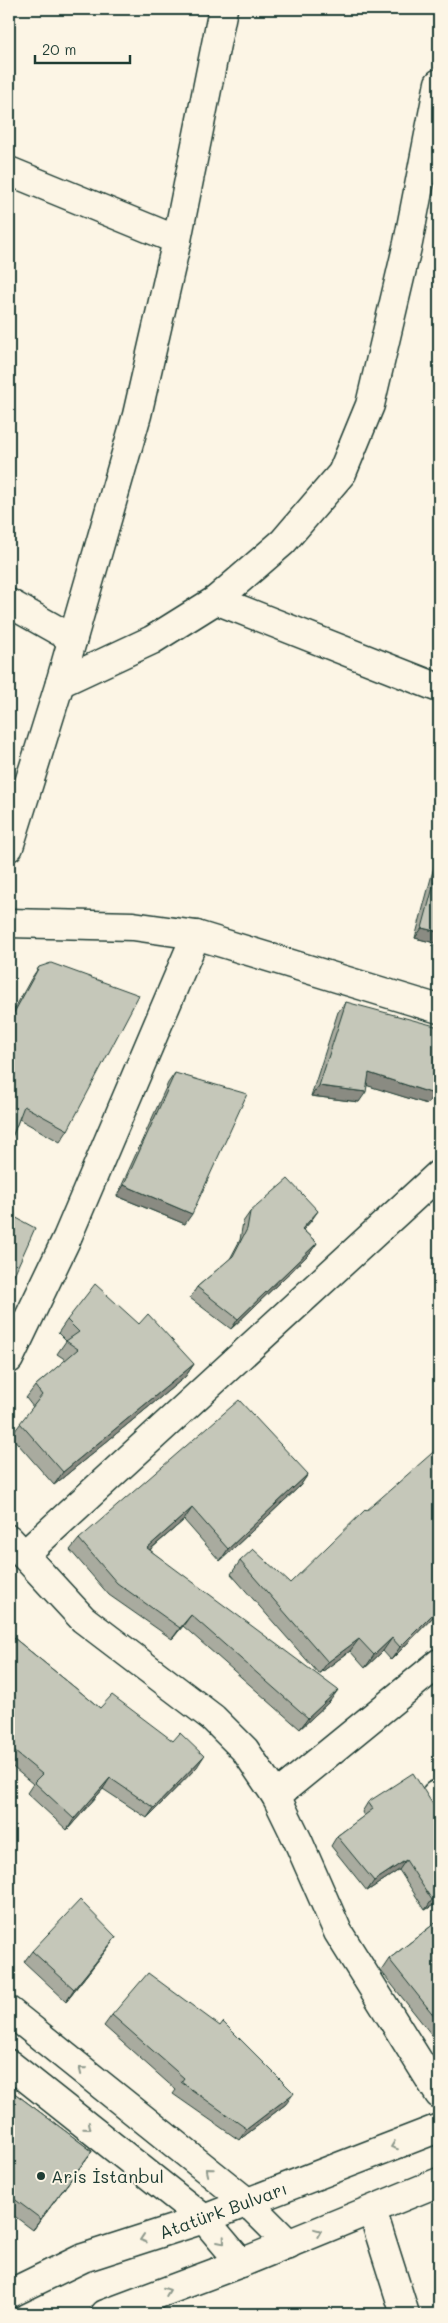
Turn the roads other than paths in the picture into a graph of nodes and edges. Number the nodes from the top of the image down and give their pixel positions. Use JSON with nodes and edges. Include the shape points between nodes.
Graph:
{"nodes":[{"id":1,"x":223,"y":9,"type":"edge"},
{"id":2,"x":439,"y":83,"type":"edge"},
{"id":3,"x":9,"y":170,"type":"edge"},
{"id":4,"x":177,"y":240,"type":"junction"},
{"id":5,"x":216,"y":600,"type":"junction"},
{"id":6,"x":9,"y":603,"type":"edge"},
{"id":7,"x":73,"y":639,"type":"junction"},
{"id":8,"x":60,"y":683,"type":"junction"},
{"id":9,"x":439,"y":688,"type":"edge"},
{"id":10,"x":9,"y":847,"type":"edge"},
{"id":11,"x":9,"y":922,"type":"edge"},
{"id":12,"x":196,"y":935,"type":"junction"},
{"id":13,"x":439,"y":1009,"type":"edge"},
{"id":14,"x":439,"y":1174,"type":"edge"},
{"id":15,"x":9,"y":1359,"type":"edge"},
{"id":16,"x":16,"y":1547,"type":"edge"},
{"id":17,"x":439,"y":1664,"type":"edge"},
{"id":18,"x":276,"y":1796,"type":"junction"},
{"id":19,"x":9,"y":2011,"type":"edge"},
{"id":20,"x":9,"y":2064,"type":"edge"},
{"id":21,"x":438,"y":2089,"type":"edge"},
{"id":22,"x":439,"y":2128,"type":"edge"},
{"id":23,"x":439,"y":2182,"type":"edge"},
{"id":24,"x":247,"y":2202,"type":"junction"},
{"id":25,"x":372,"y":2210,"type":"junction"},
{"id":26,"x":204,"y":2219,"type":"junction"},
{"id":27,"x":289,"y":2244,"type":"junction"},
{"id":28,"x":241,"y":2263,"type":"junction"},
{"id":29,"x":9,"y":2294,"type":"edge"},
{"id":30,"x":105,"y":2314,"type":"edge"},
{"id":31,"x":405,"y":2314,"type":"edge"}],
"edges":[{"from":1,"to":4,"type":"street"},
{"from":2,"to":5,"type":"street","via":[[408,243],[370,405],[342,473],[283,542]]},
{"from":3,"to":4,"type":"street"},
{"from":4,"to":7,"type":"street","via":[[137,415]]},
{"from":5,"to":8,"type":"street","via":[[152,640]]},
{"from":5,"to":9,"type":"street"},
{"from":6,"to":7,"type":"street"},
{"from":7,"to":8,"type":"street"},
{"from":8,"to":10,"type":"street"},
{"from":11,"to":12,"type":"street","via":[[133,926]]},
{"from":12,"to":13,"type":"street"},
{"from":12,"to":15,"type":"street","via":[[67,1238]]},
{"from":14,"to":16,"type":"street"},
{"from":16,"to":18,"type":"street","via":[[83,1619],[213,1718],[245,1750]]},
{"from":17,"to":18,"type":"street"},
{"from":18,"to":21,"type":"street","via":[[338,1932]]},
{"from":24,"to":19,"type":"street","one_way":true},
{"from":20,"to":26,"type":"street","one_way":true},
{"from":22,"to":24,"type":"street","name":"Atatürk Bulvarı","one_way":true},
{"from":23,"to":25,"type":"street"},
{"from":24,"to":26,"type":"street","name":"Atatürk Bulvarı"},
{"from":24,"to":27,"type":"street"},
{"from":27,"to":25,"type":"street","one_way":true},
{"from":25,"to":31,"type":"street"},
{"from":26,"to":28,"type":"street","one_way":true},
{"from":26,"to":29,"type":"street","name":"Atatürk Bulvarı","one_way":true,"via":[[83,2258]]},
{"from":27,"to":28,"type":"street"},
{"from":30,"to":28,"type":"street","one_way":true}]}
